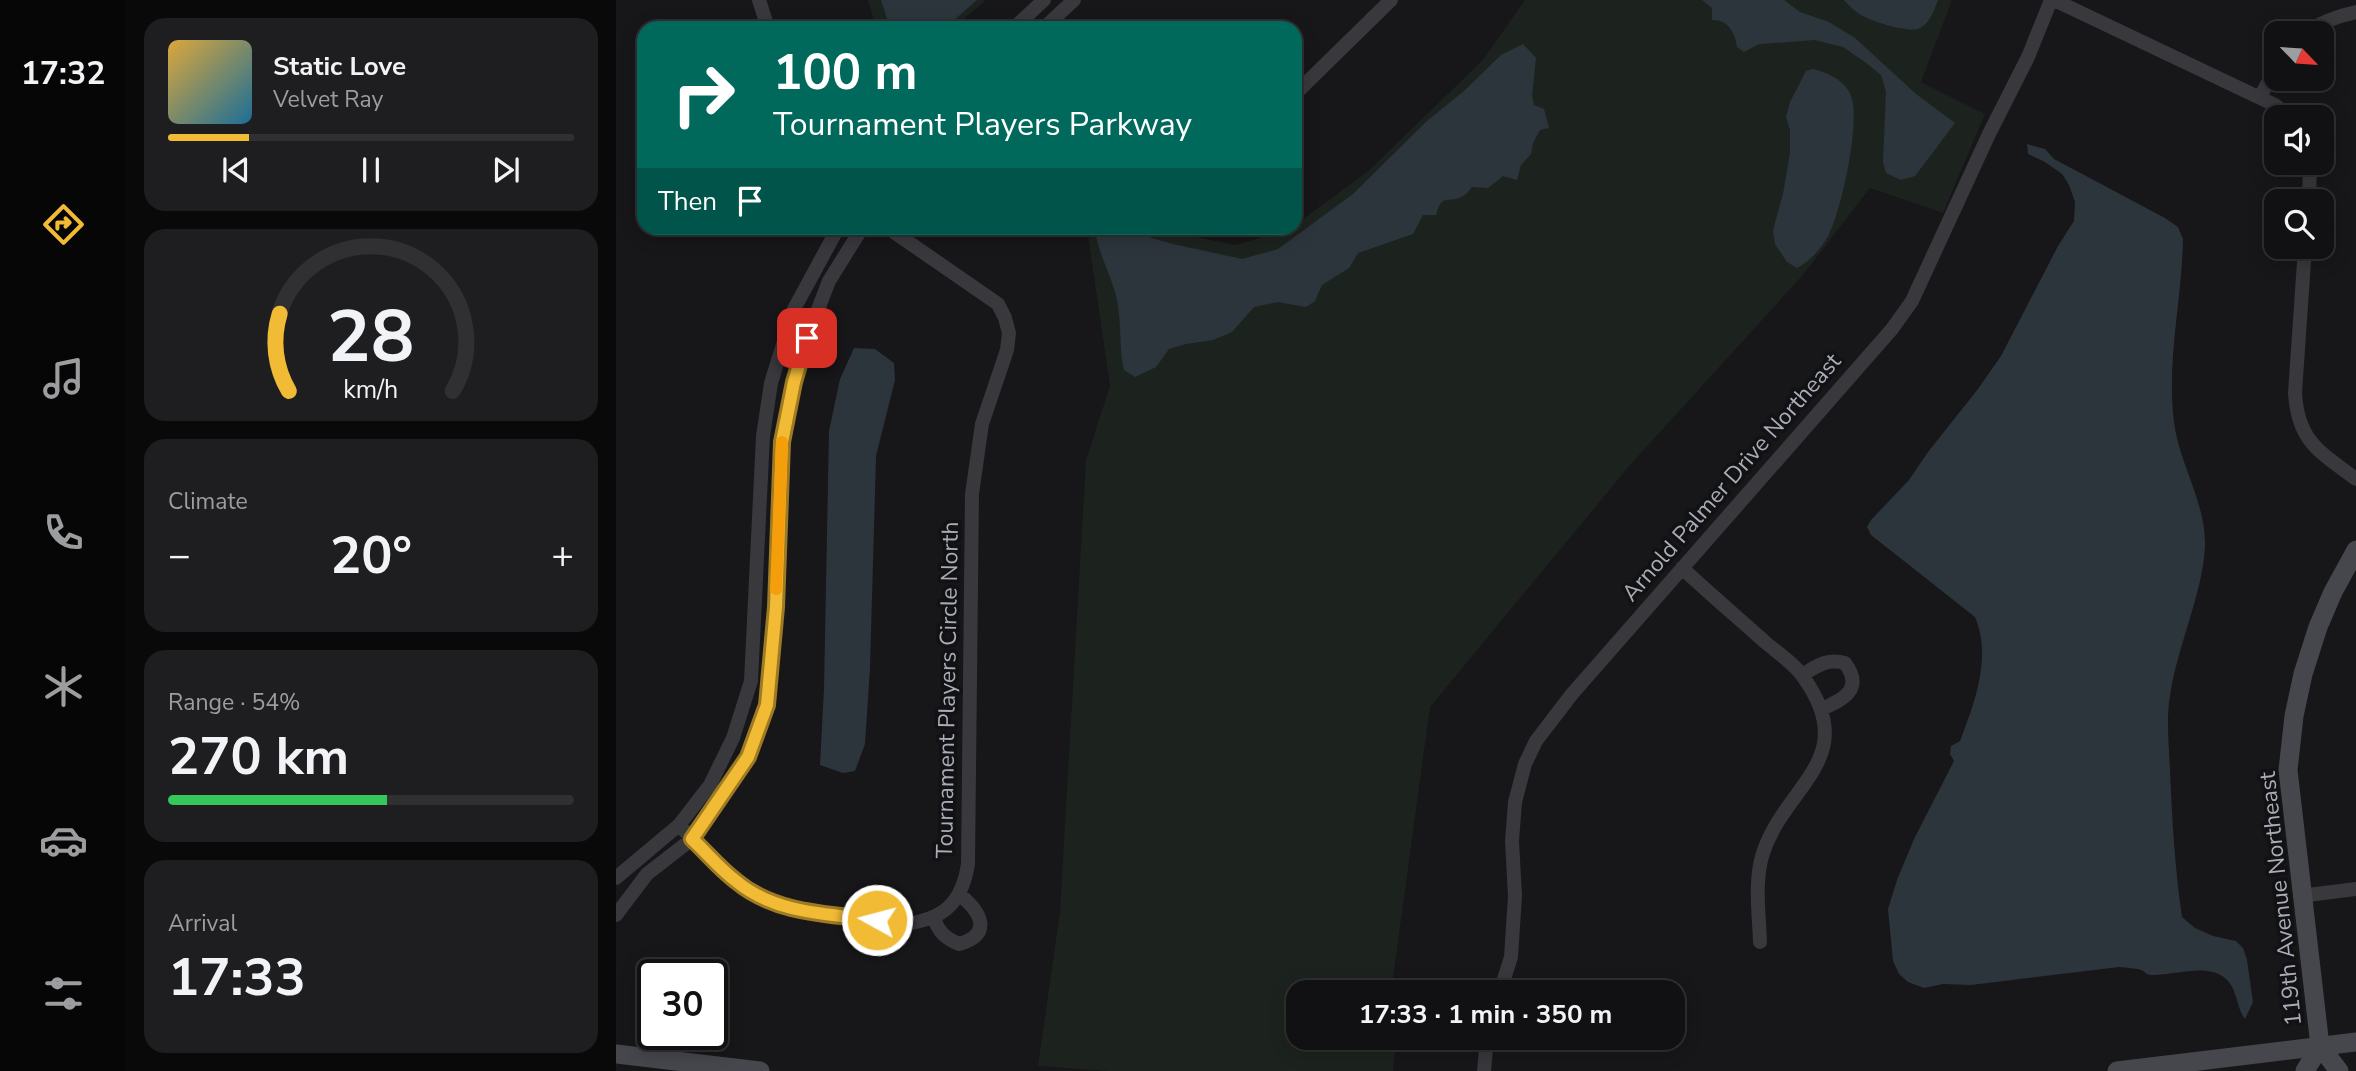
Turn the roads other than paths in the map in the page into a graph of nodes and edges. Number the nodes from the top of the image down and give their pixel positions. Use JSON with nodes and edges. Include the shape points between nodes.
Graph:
{"nodes":[{"id":1,"x":759,"y":0,"type":"edge"},
{"id":2,"x":1074,"y":0,"type":"edge"},
{"id":3,"x":1391,"y":0,"type":"edge"},
{"id":4,"x":2052,"y":0,"type":"edge"},
{"id":5,"x":1039,"y":4,"type":"edge"},
{"id":6,"x":2356,"y":12,"type":"edge"},
{"id":7,"x":766,"y":21,"type":"edge"},
{"id":8,"x":1021,"y":21,"type":"edge"},
{"id":9,"x":1048,"y":21,"type":"edge"},
{"id":10,"x":1055,"y":21,"type":"edge"},
{"id":11,"x":2325,"y":21,"type":"edge"},
{"id":12,"x":1302,"y":87,"type":"edge"},
{"id":13,"x":2264,"y":90,"type":"edge"},
{"id":14,"x":2260,"y":97,"type":"junction"},
{"id":15,"x":2276,"y":105,"type":"edge"},
{"id":16,"x":834,"y":235,"type":"edge"},
{"id":17,"x":858,"y":235,"type":"edge"},
{"id":18,"x":898,"y":235,"type":"edge"},
{"id":19,"x":2304,"y":259,"type":"edge"},
{"id":20,"x":2356,"y":479,"type":"edge"},
{"id":21,"x":2356,"y":550,"type":"edge"},
{"id":22,"x":1682,"y":568,"type":"junction"},
{"id":23,"x":1802,"y":675,"type":"junction"},
{"id":24,"x":1822,"y":709,"type":"junction"},
{"id":25,"x":679,"y":825,"type":"junction"},
{"id":26,"x":692,"y":839,"type":"junction"},
{"id":27,"x":616,"y":878,"type":"edge"},
{"id":28,"x":2356,"y":889,"type":"edge"},
{"id":29,"x":960,"y":895,"type":"junction"},
{"id":30,"x":2301,"y":896,"type":"junction"},
{"id":31,"x":616,"y":915,"type":"edge"},
{"id":32,"x":934,"y":917,"type":"junction"},
{"id":33,"x":1760,"y":942,"type":"dead end"},
{"id":34,"x":1504,"y":980,"type":"edge"},
{"id":35,"x":2356,"y":1042,"type":"edge"},
{"id":36,"x":2319,"y":1046,"type":"junction"},
{"id":37,"x":1486,"y":1050,"type":"edge"},
{"id":38,"x":616,"y":1054,"type":"edge"},
{"id":39,"x":2356,"y":1068,"type":"edge"},
{"id":40,"x":760,"y":1071,"type":"edge"},
{"id":41,"x":1484,"y":1071,"type":"edge"},
{"id":42,"x":2118,"y":1071,"type":"edge"},
{"id":43,"x":2305,"y":1071,"type":"edge"},
{"id":44,"x":2333,"y":1071,"type":"edge"},
{"id":45,"x":2339,"y":1071,"type":"edge"}],
"edges":[{"from":1,"to":7,"type":"street"},
{"from":2,"to":10,"type":"street"},
{"from":3,"to":12,"type":"street"},
{"from":4,"to":14,"type":"street"},
{"from":4,"to":22,"type":"street","name":"Arnold Palmer Drive Northeast","via":[[1912,302]]},
{"from":5,"to":8,"type":"street"},
{"from":5,"to":9,"type":"street"},
{"from":6,"to":11,"type":"street"},
{"from":13,"to":14,"type":"street"},
{"from":14,"to":15,"type":"street"},
{"from":16,"to":25,"type":"street","via":[[794,309],[771,383],[763,436],[751,681],[733,738],[710,785]]},
{"from":17,"to":26,"type":"street","via":[[829,281],[807,338],[782,442],[767,705],[748,757]]},
{"from":18,"to":29,"type":"street","name":"Tournament Players Circle North","via":[[998,304],[1009,333],[982,424],[973,480],[968,864]]},
{"from":19,"to":20,"type":"street","via":[[2296,412],[2310,441]]},
{"from":21,"to":30,"type":"street","name":"119th Avenue Northeast","via":[[2318,627],[2294,716],[2288,770]]},
{"from":22,"to":23,"type":"street"},
{"from":22,"to":34,"type":"street","name":"Arnold Palmer Drive Northeast","via":[[1572,694],[1536,741],[1525,764],[1515,802],[1515,895],[1511,957]]},
{"from":23,"to":24,"type":"street"},
{"from":23,"to":24,"type":"street","via":[[1830,661],[1844,663],[1850,671],[1848,695]]},
{"from":24,"to":33,"type":"street","via":[[1824,749],[1775,825],[1757,873]]},
{"from":25,"to":26,"type":"street"},
{"from":25,"to":27,"type":"street"},
{"from":26,"to":31,"type":"street","via":[[647,874]]},
{"from":26,"to":32,"type":"street","via":[[737,882],[794,910],[905,924]]},
{"from":28,"to":30,"type":"street"},
{"from":29,"to":32,"type":"street"},
{"from":29,"to":32,"type":"street","via":[[981,919],[971,941],[959,944],[946,938]]},
{"from":30,"to":36,"type":"street","name":"119th Avenue Northeast"},
{"from":35,"to":36,"type":"street"},
{"from":36,"to":42,"type":"street"},
{"from":36,"to":43,"type":"street"},
{"from":36,"to":45,"type":"street"},
{"from":37,"to":41,"type":"street"},
{"from":38,"to":40,"type":"street"},
{"from":39,"to":45,"type":"street"},
{"from":44,"to":45,"type":"street"}]}
